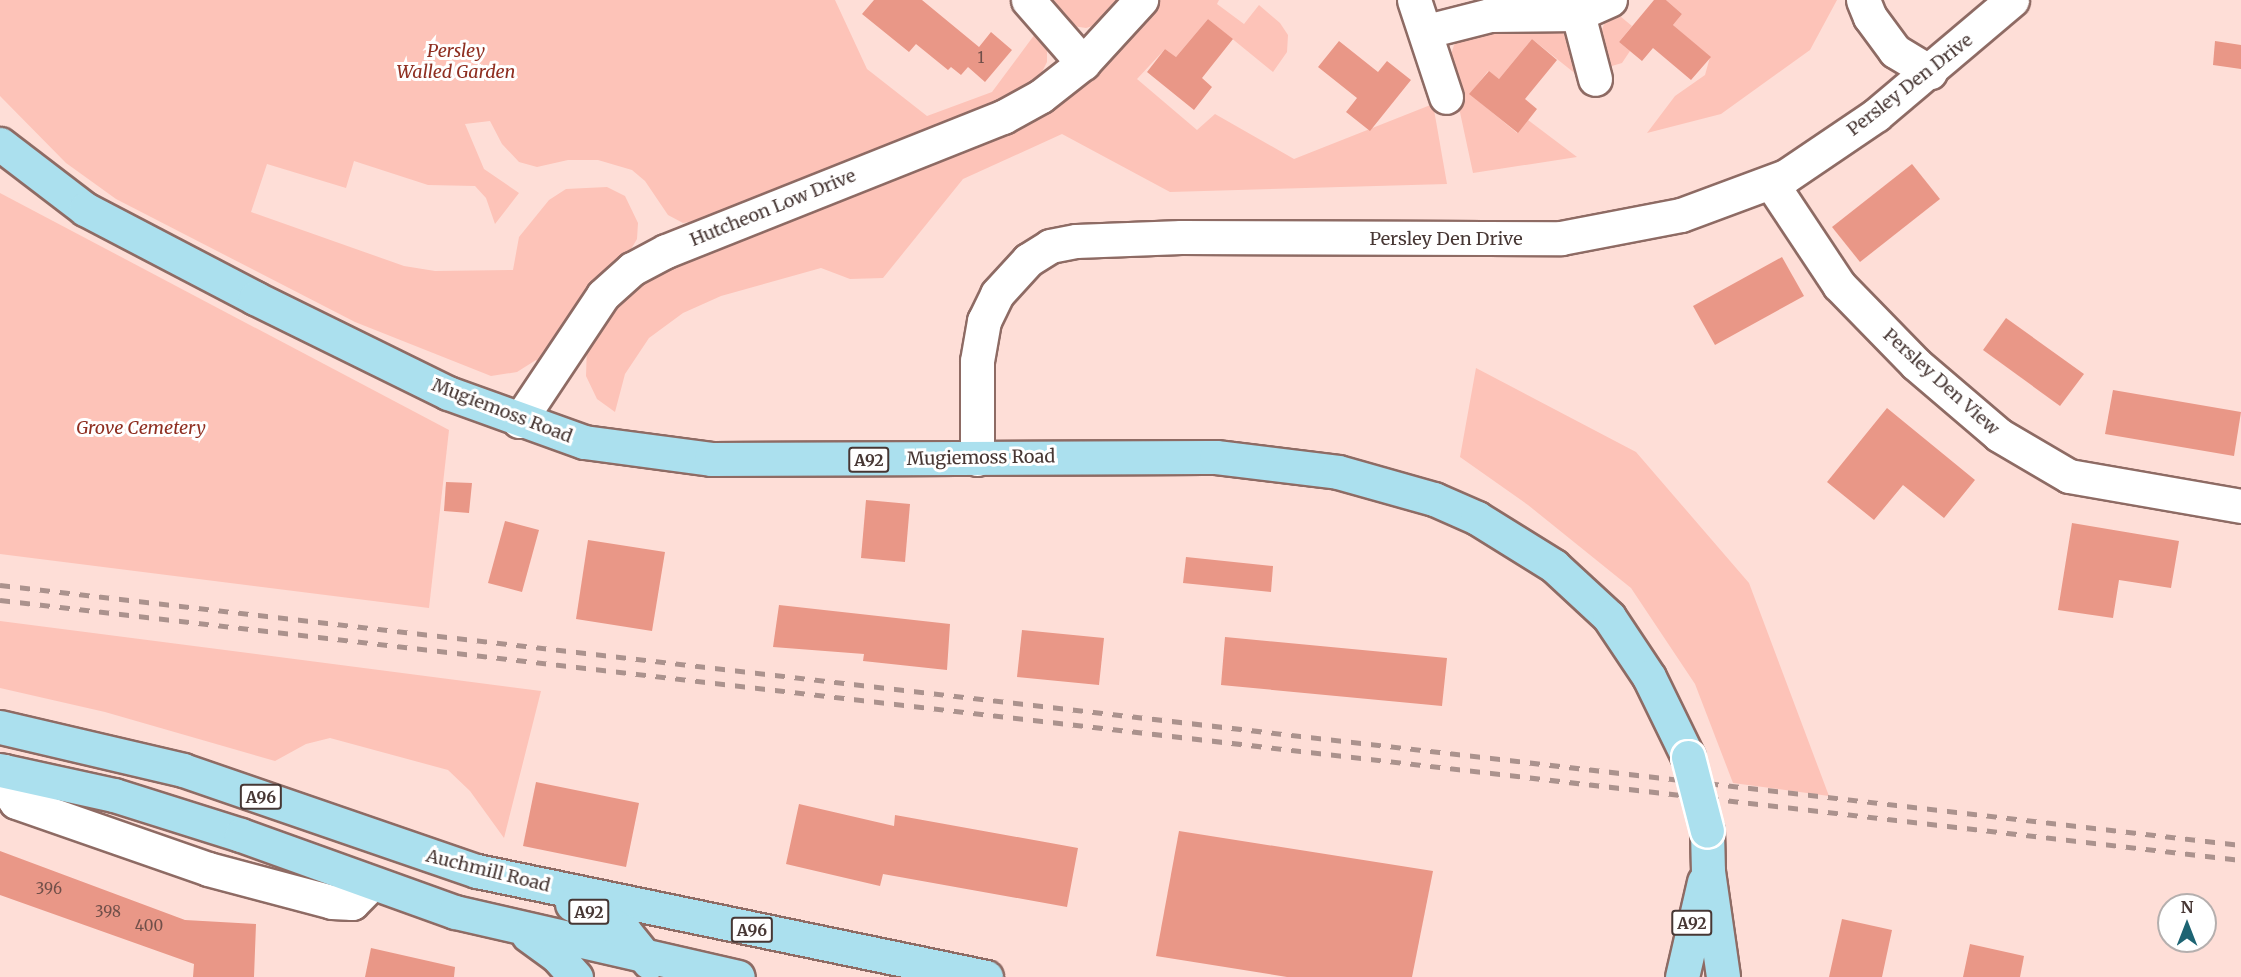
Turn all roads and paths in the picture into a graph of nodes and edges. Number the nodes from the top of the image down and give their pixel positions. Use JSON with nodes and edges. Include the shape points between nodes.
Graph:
{"nodes":[{"id":1,"x":1028,"y":0,"type":"edge"},
{"id":2,"x":1141,"y":0,"type":"edge"},
{"id":3,"x":1414,"y":0,"type":"edge"},
{"id":4,"x":1610,"y":0,"type":"edge"},
{"id":5,"x":1863,"y":0,"type":"edge"},
{"id":6,"x":2012,"y":0,"type":"edge"},
{"id":7,"x":1578,"y":14,"type":"junction"},
{"id":8,"x":1427,"y":31,"type":"junction"},
{"id":9,"x":1083,"y":63,"type":"junction"},
{"id":10,"x":1930,"y":72,"type":"junction"},
{"id":11,"x":1595,"y":79,"type":"dead end"},
{"id":12,"x":1446,"y":96,"type":"dead end"},
{"id":13,"x":0,"y":144,"type":"edge"},
{"id":14,"x":1772,"y":184,"type":"junction"},
{"id":15,"x":519,"y":421,"type":"junction"},
{"id":16,"x":977,"y":459,"type":"junction"},
{"id":17,"x":2241,"y":506,"type":"edge"},
{"id":18,"x":0,"y":727,"type":"edge"},
{"id":19,"x":2,"y":770,"type":"edge"},
{"id":20,"x":1708,"y":871,"type":"junction"},
{"id":21,"x":519,"y":881,"type":"junction"},
{"id":22,"x":371,"y":884,"type":"junction"},
{"id":23,"x":513,"y":927,"type":"junction"},
{"id":24,"x":651,"y":968,"type":"edge"},
{"id":25,"x":576,"y":977,"type":"edge"},
{"id":26,"x":738,"y":977,"type":"edge"},
{"id":27,"x":986,"y":977,"type":"edge"},
{"id":28,"x":1682,"y":977,"type":"edge"},
{"id":29,"x":1723,"y":977,"type":"edge"}],
"edges":[{"from":1,"to":9,"type":"street"},
{"from":2,"to":9,"type":"street","name":"Hutcheon Low Drive"},
{"from":3,"to":8,"type":"street"},
{"from":4,"to":7,"type":"street"},
{"from":5,"to":10,"type":"street","via":[[1870,17],[1895,51]]},
{"from":6,"to":10,"type":"street","name":"Persley Den Drive"},
{"from":7,"to":8,"type":"street","via":[[1490,15]]},
{"from":7,"to":11,"type":"street"},
{"from":8,"to":12,"type":"street"},
{"from":9,"to":15,"type":"street","name":"Hutcheon Low Drive","via":[[1041,96],[1003,117],[666,251],[632,269],[603,295]]},
{"from":10,"to":14,"type":"street","name":"Persley Den Drive","via":[[1876,115]]},
{"from":13,"to":15,"type":"main road","name":"Mugiemoss Road","number":"A92","via":[[85,209],[448,393]]},
{"from":14,"to":16,"type":"street","name":"Persley Den Drive","via":[[1681,215],[1561,238],[1181,237],[1076,241],[1050,246],[1028,260],[997,294],[984,321],[977,361]]},
{"from":14,"to":17,"type":"street","name":"Persley Den View","via":[[1839,285],[1916,364],[1999,435],[2069,476]]},
{"from":15,"to":16,"type":"main road","name":"Mugiemoss Road","number":"A92","via":[[584,442],[711,459]]},
{"from":16,"to":20,"type":"main road","name":"Mugiemoss Road","number":"A92","bridge":true,"via":[[1216,457],[1338,472],[1434,499],[1477,518],[1554,566],[1609,617],[1649,677],[1688,757],[1707,831]]},
{"from":18,"to":21,"type":"main road","name":"Auchmill Road","number":"A96","via":[[183,770],[404,849]]},
{"from":19,"to":22,"type":"main road","number":"A96","via":[[114,795],[240,835]]},
{"from":19,"to":22,"type":"street","via":[[3,784],[16,802],[208,869],[333,902],[352,903]]},
{"from":20,"to":28,"type":"main road","name":"Mugiemoss Road","number":"A92"},
{"from":20,"to":29,"type":"main road","name":"Mugiemoss Road","number":"A92"},
{"from":21,"to":24,"type":"main road","number":"A92","via":[[602,917],[624,931]]},
{"from":21,"to":27,"type":"main road","name":"Auchmill Road","number":"A96"},
{"from":22,"to":23,"type":"main road","number":"A96"},
{"from":23,"to":24,"type":"main road","number":"A96"},
{"from":23,"to":25,"type":"main road","via":[[556,955]]},
{"from":24,"to":26,"type":"main road","number":"A96"}]}
